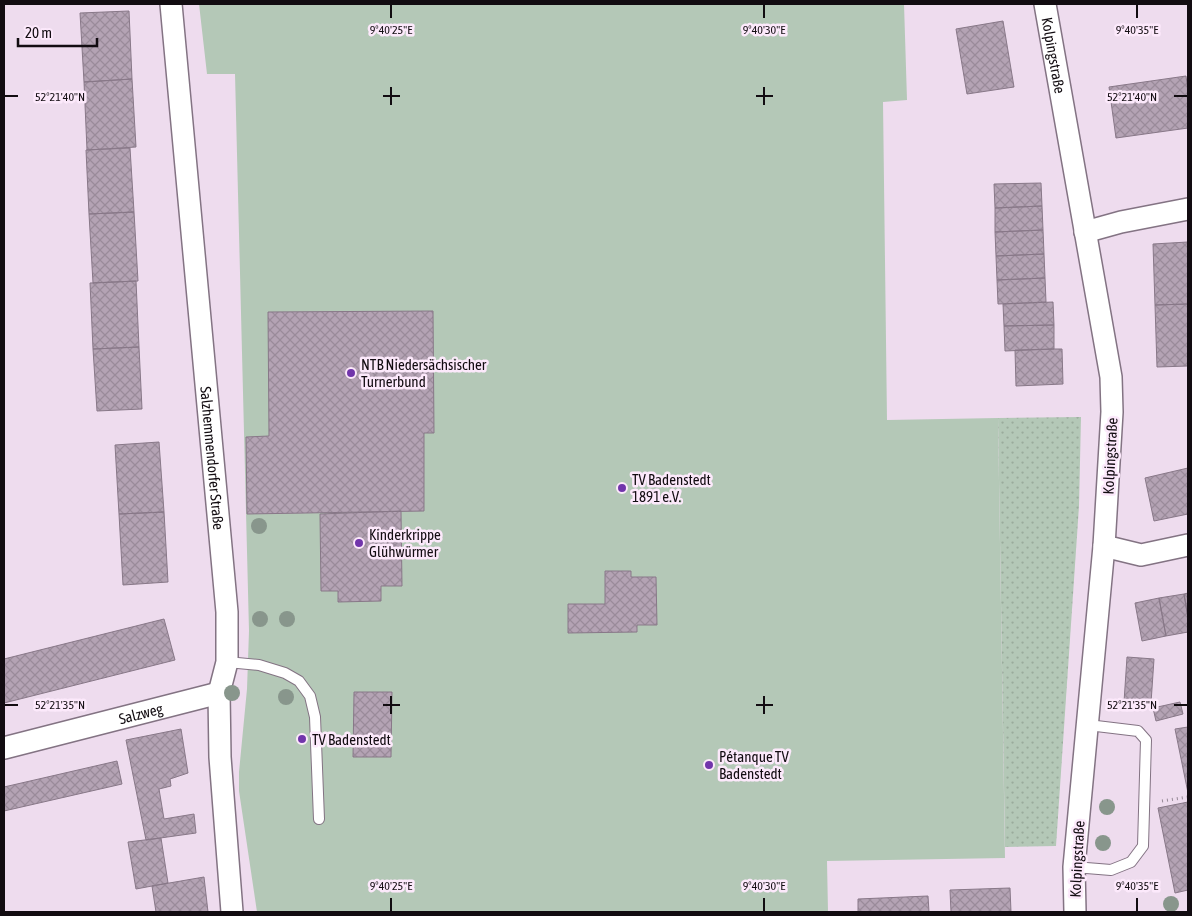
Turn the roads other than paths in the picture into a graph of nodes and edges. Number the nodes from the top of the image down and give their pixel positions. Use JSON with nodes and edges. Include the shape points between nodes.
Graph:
{"nodes":[{"id":1,"x":171,"y":4,"type":"edge"},
{"id":2,"x":1045,"y":4,"type":"edge"},
{"id":3,"x":1188,"y":209,"type":"edge"},
{"id":4,"x":1085,"y":232,"type":"junction"},
{"id":5,"x":1188,"y":545,"type":"edge"},
{"id":6,"x":1104,"y":546,"type":"junction"},
{"id":7,"x":227,"y":662,"type":"junction"},
{"id":8,"x":219,"y":693,"type":"junction"},
{"id":9,"x":1088,"y":725,"type":"junction"},
{"id":10,"x":4,"y":748,"type":"edge"},
{"id":11,"x":319,"y":819,"type":"dead end"},
{"id":12,"x":1074,"y":867,"type":"junction"},
{"id":13,"x":232,"y":912,"type":"edge"},
{"id":14,"x":1074,"y":912,"type":"edge"}],
"edges":[{"from":1,"to":7,"type":"street","name":"Salzhemmendorfer Straße","via":[[227,612]]},
{"from":2,"to":4,"type":"street","name":"Kolpingstraße"},
{"from":3,"to":4,"type":"street"},
{"from":4,"to":6,"type":"street","name":"Kolpingstraße","via":[[1111,377]]},
{"from":5,"to":6,"type":"street","via":[[1141,555]]},
{"from":6,"to":9,"type":"street","name":"Kolpingstraße"},
{"from":7,"to":8,"type":"street","name":"Salzhemmendorfer Straße"},
{"from":7,"to":11,"type":"lane","via":[[258,665],[285,673],[299,681],[310,696],[315,717]]},
{"from":8,"to":10,"type":"street","name":"Salzweg"},
{"from":8,"to":13,"type":"street","name":"Salzhemmendorfer Straße","via":[[220,756]]},
{"from":9,"to":12,"type":"street","name":"Kolpingstraße"},
{"from":9,"to":12,"type":"lane","via":[[1138,731],[1146,740],[1143,846],[1131,862],[1111,870]]},
{"from":12,"to":14,"type":"street","name":"Kolpingstraße"}]}
